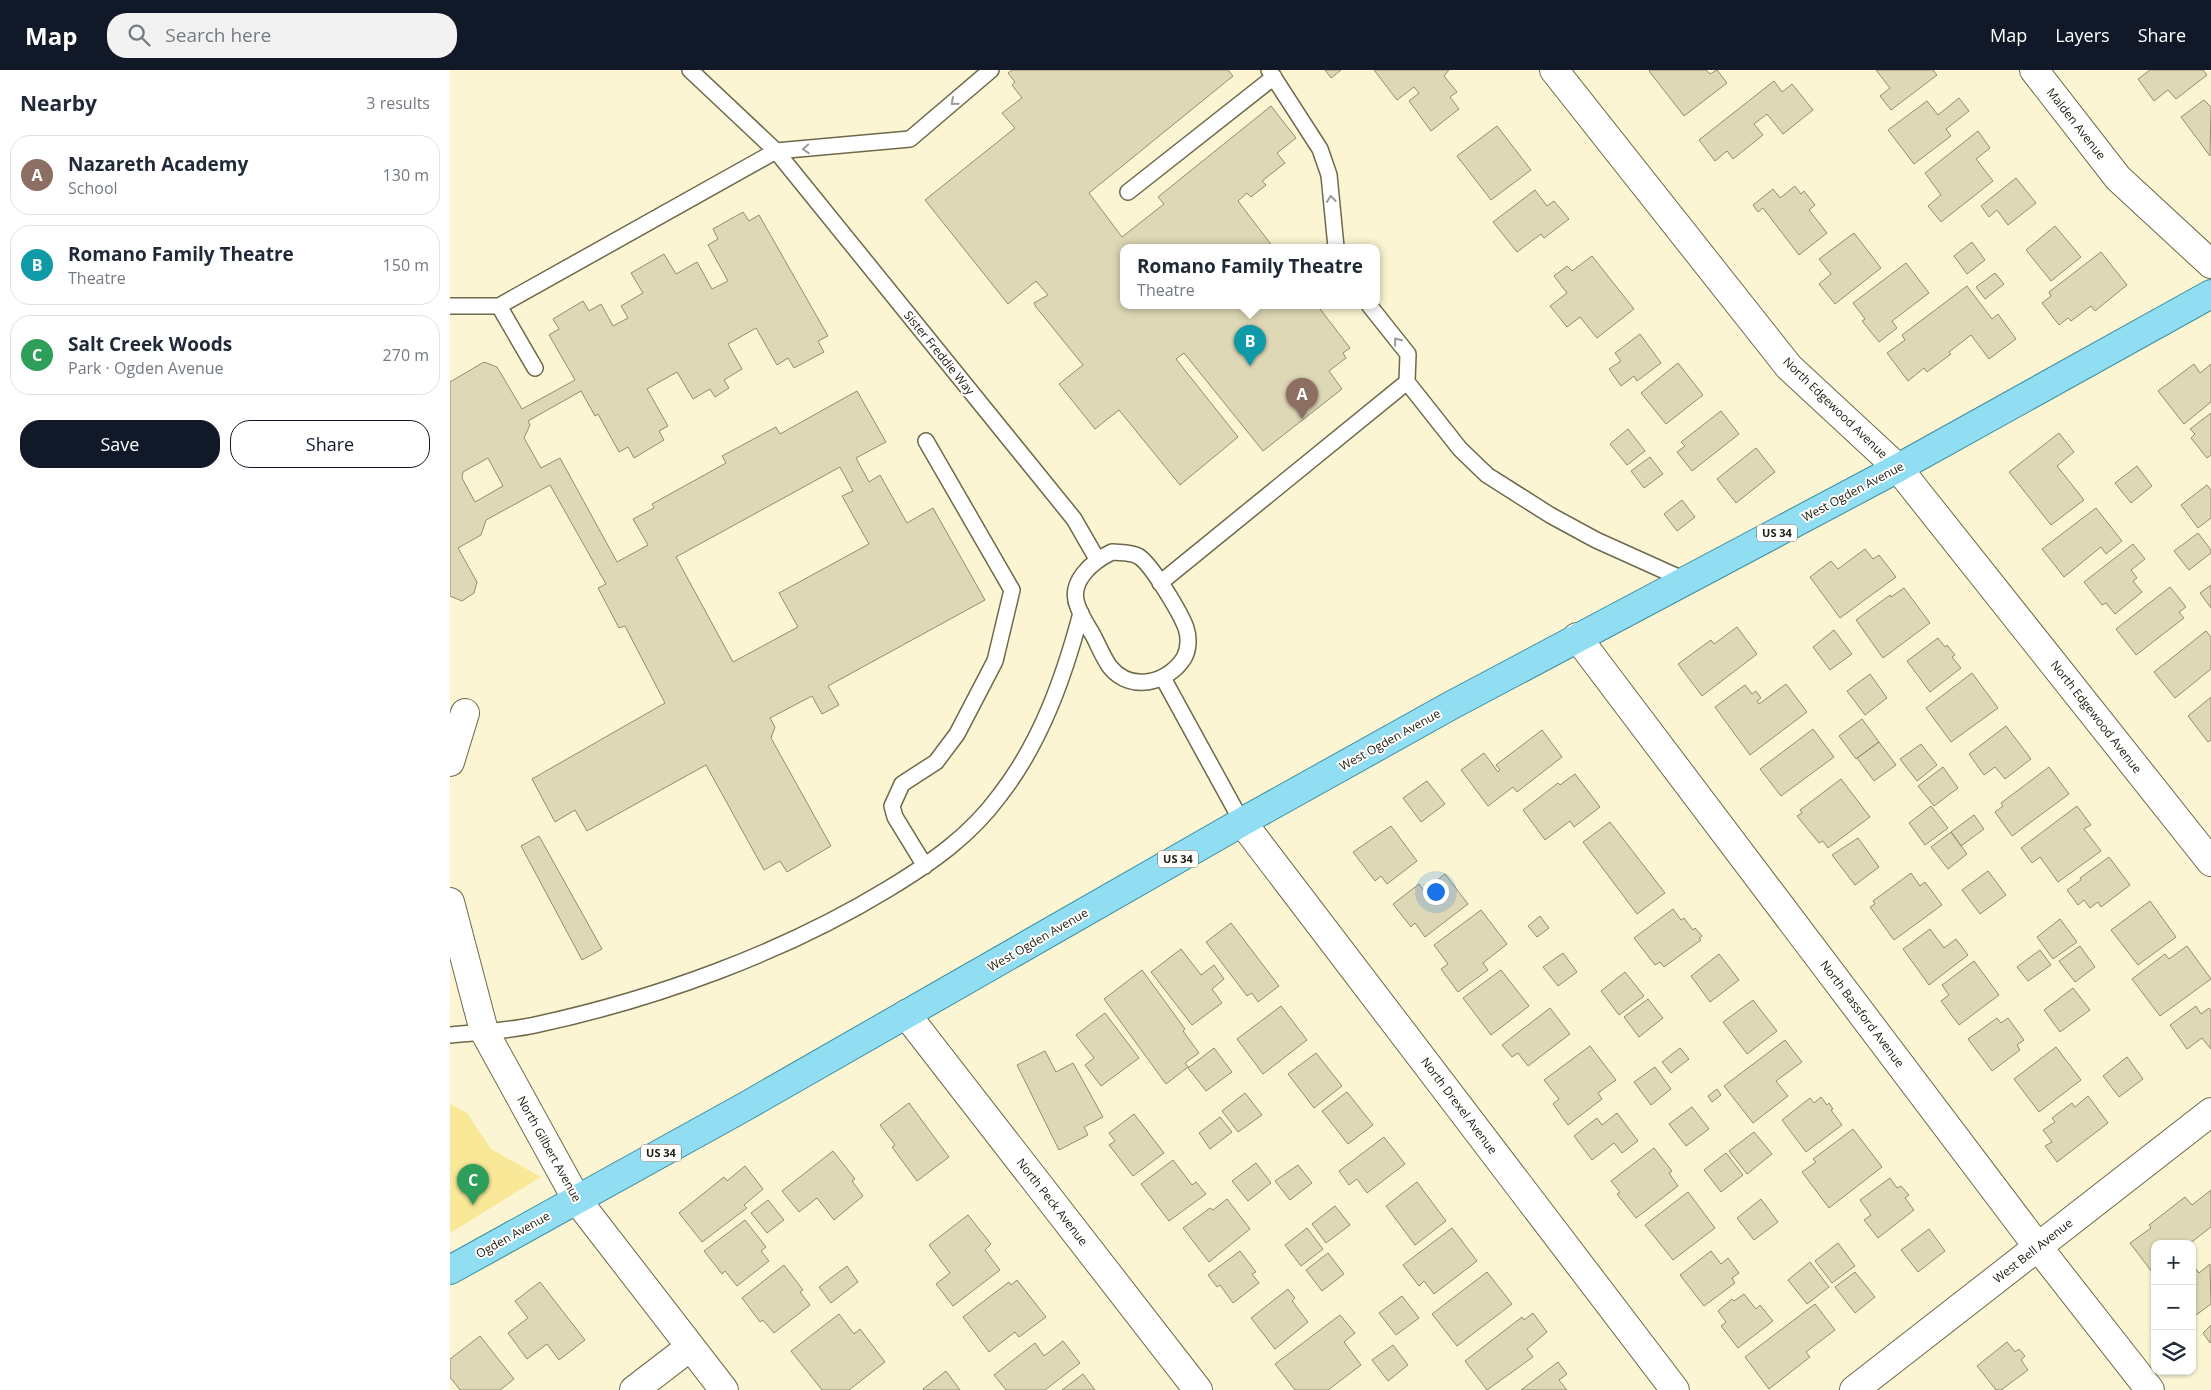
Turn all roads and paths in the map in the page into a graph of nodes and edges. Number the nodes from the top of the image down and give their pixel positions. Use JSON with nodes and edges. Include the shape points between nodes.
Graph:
{"nodes":[{"id":1,"x":690,"y":70,"type":"edge"},
{"id":2,"x":991,"y":70,"type":"edge"},
{"id":3,"x":1554,"y":70,"type":"edge"},
{"id":4,"x":2034,"y":70,"type":"edge"},
{"id":5,"x":1272,"y":73,"type":"edge"},
{"id":6,"x":776,"y":151,"type":"junction"},
{"id":7,"x":1128,"y":192,"type":"dead end"},
{"id":8,"x":1336,"y":244,"type":"edge"},
{"id":9,"x":2211,"y":264,"type":"edge"},
{"id":10,"x":2211,"y":294,"type":"edge"},
{"id":11,"x":450,"y":306,"type":"edge"},
{"id":12,"x":499,"y":306,"type":"junction"},
{"id":13,"x":1372,"y":309,"type":"edge"},
{"id":14,"x":535,"y":368,"type":"dead end"},
{"id":15,"x":1407,"y":382,"type":"junction"},
{"id":16,"x":926,"y":441,"type":"dead end"},
{"id":17,"x":1898,"y":468,"type":"junction"},
{"id":18,"x":1098,"y":559,"type":"junction"},
{"id":19,"x":1687,"y":581,"type":"junction"},
{"id":20,"x":1160,"y":583,"type":"junction"},
{"id":21,"x":1081,"y":613,"type":"junction"},
{"id":22,"x":1577,"y":637,"type":"junction"},
{"id":23,"x":1163,"y":678,"type":"junction"},
{"id":24,"x":465,"y":713,"type":"dead end"},
{"id":25,"x":450,"y":762,"type":"edge"},
{"id":26,"x":1242,"y":822,"type":"junction"},
{"id":27,"x":2211,"y":862,"type":"edge"},
{"id":28,"x":925,"y":866,"type":"junction"},
{"id":29,"x":450,"y":902,"type":"edge"},
{"id":30,"x":906,"y":1014,"type":"junction"},
{"id":31,"x":484,"y":1031,"type":"junction"},
{"id":32,"x":450,"y":1035,"type":"edge"},
{"id":33,"x":2211,"y":1112,"type":"edge"},
{"id":34,"x":577,"y":1200,"type":"junction"},
{"id":35,"x":2038,"y":1247,"type":"junction"},
{"id":36,"x":450,"y":1270,"type":"edge"},
{"id":37,"x":690,"y":1347,"type":"junction"},
{"id":38,"x":634,"y":1390,"type":"edge"},
{"id":39,"x":724,"y":1390,"type":"edge"},
{"id":40,"x":1198,"y":1390,"type":"edge"},
{"id":41,"x":1675,"y":1390,"type":"edge"},
{"id":42,"x":1854,"y":1390,"type":"edge"},
{"id":43,"x":2150,"y":1390,"type":"edge"}],
"edges":[{"from":1,"to":6,"type":"lane","name":"Sister Freddie Way"},
{"from":2,"to":6,"type":"lane","one_way":true,"via":[[910,140]]},
{"from":3,"to":17,"type":"street","name":"North Edgewood Avenue","via":[[1789,367]]},
{"from":4,"to":9,"type":"street","name":"Malden Avenue","via":[[2118,178]]},
{"from":5,"to":7,"type":"lane"},
{"from":8,"to":5,"type":"lane","one_way":true,"via":[[1329,175],[1320,148]]},
{"from":6,"to":12,"type":"lane"},
{"from":6,"to":18,"type":"lane","name":"Sister Freddie Way","via":[[1074,519]]},
{"from":10,"to":17,"type":"main road","name":"West Ogden Avenue","number":"US 34"},
{"from":11,"to":12,"type":"lane"},
{"from":12,"to":14,"type":"lane"},
{"from":15,"to":13,"type":"lane","one_way":true,"via":[[1408,354]]},
{"from":15,"to":19,"type":"lane","via":[[1460,449],[1487,475],[1550,516]]},
{"from":15,"to":20,"type":"lane"},
{"from":16,"to":28,"type":"lane","via":[[1012,590],[995,661],[957,734],[936,762],[902,784],[892,806],[895,817]]},
{"from":17,"to":19,"type":"main road","name":"West Ogden Avenue","number":"US 34"},
{"from":17,"to":27,"type":"street","name":"North Edgewood Avenue"},
{"from":18,"to":20,"type":"lane","via":[[1112,552],[1139,556],[1151,566]]},
{"from":18,"to":21,"type":"lane","via":[[1086,569],[1080,581],[1077,606]]},
{"from":19,"to":22,"type":"main road","name":"West Ogden Avenue","number":"US 34"},
{"from":20,"to":23,"type":"lane","via":[[1186,628],[1188,643],[1185,656]]},
{"from":21,"to":23,"type":"lane","via":[[1110,667],[1120,676],[1131,682]]},
{"from":21,"to":28,"type":"lane","via":[[1068,661],[1021,765],[978,821],[947,851]]},
{"from":22,"to":26,"type":"main road","name":"West Ogden Avenue","number":"US 34"},
{"from":22,"to":35,"type":"street","name":"North Bassford Avenue"},
{"from":23,"to":26,"type":"lane"},
{"from":24,"to":25,"type":"street"},
{"from":26,"to":30,"type":"main road","name":"West Ogden Avenue","number":"US 34"},
{"from":26,"to":41,"type":"street","name":"North Drexel Avenue"},
{"from":28,"to":31,"type":"lane","via":[[858,907],[714,972],[534,1026]]},
{"from":29,"to":31,"type":"street","name":"North Gilbert Avenue"},
{"from":30,"to":34,"type":"main road","name":"West Ogden Avenue","number":"US 34"},
{"from":30,"to":40,"type":"street","name":"North Peck Avenue"},
{"from":31,"to":32,"type":"lane"},
{"from":31,"to":34,"type":"street","name":"North Gilbert Avenue"},
{"from":33,"to":35,"type":"street","name":"West Bell Avenue"},
{"from":34,"to":36,"type":"main road","name":"Ogden Avenue","number":"US 34"},
{"from":34,"to":37,"type":"street","name":"North Gilbert Avenue"},
{"from":35,"to":42,"type":"street","name":"West Bell Avenue"},
{"from":35,"to":43,"type":"street","name":"North Bassford Avenue"},
{"from":37,"to":38,"type":"street"},
{"from":37,"to":39,"type":"street","name":"North Gilbert Avenue"}]}
